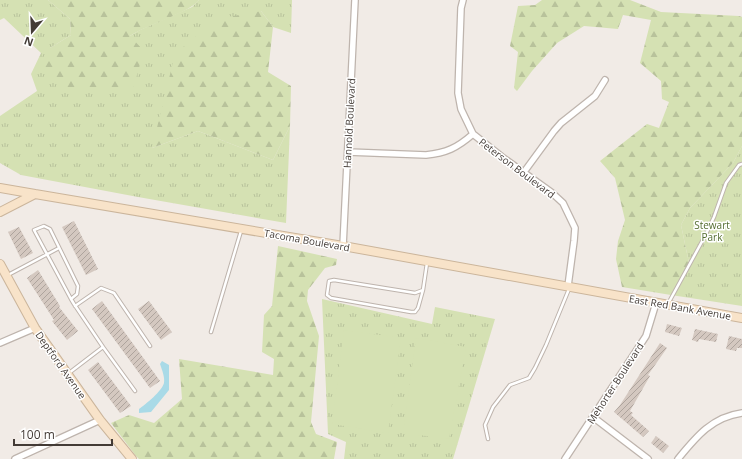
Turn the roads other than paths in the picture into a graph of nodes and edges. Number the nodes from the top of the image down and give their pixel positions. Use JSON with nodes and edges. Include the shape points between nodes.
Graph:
{"nodes":[{"id":1,"x":355,"y":0,"type":"edge"},
{"id":2,"x":463,"y":0,"type":"edge"},
{"id":3,"x":605,"y":80,"type":"dead end"},
{"id":4,"x":473,"y":134,"type":"junction"},
{"id":5,"x":348,"y":152,"type":"junction"},
{"id":6,"x":742,"y":164,"type":"edge"},
{"id":7,"x":524,"y":172,"type":"junction"},
{"id":8,"x":0,"y":188,"type":"edge"},
{"id":9,"x":35,"y":194,"type":"junction"},
{"id":10,"x":0,"y":212,"type":"edge"},
{"id":11,"x":241,"y":228,"type":"junction"},
{"id":12,"x":343,"y":246,"type":"junction"},
{"id":13,"x":59,"y":248,"type":"junction"},
{"id":14,"x":46,"y":255,"type":"junction"},
{"id":15,"x":428,"y":261,"type":"junction"},
{"id":16,"x":0,"y":264,"type":"edge"},
{"id":17,"x":6,"y":276,"type":"junction"},
{"id":18,"x":569,"y":287,"type":"junction"},
{"id":19,"x":423,"y":290,"type":"junction"},
{"id":20,"x":618,"y":296,"type":"joint"},
{"id":21,"x":71,"y":299,"type":"junction"},
{"id":22,"x":656,"y":302,"type":"junction"},
{"id":23,"x":668,"y":305,"type":"junction"},
{"id":24,"x":75,"y":306,"type":"junction"},
{"id":25,"x":742,"y":318,"type":"edge"},
{"id":26,"x":36,"y":328,"type":"junction"},
{"id":27,"x":211,"y":332,"type":"dead end"},
{"id":28,"x":0,"y":343,"type":"edge"},
{"id":29,"x":150,"y":346,"type":"dead end"},
{"id":30,"x":103,"y":347,"type":"junction"},
{"id":31,"x":68,"y":374,"type":"junction"},
{"id":32,"x":135,"y":390,"type":"dead end"},
{"id":33,"x":742,"y":413,"type":"edge"},
{"id":34,"x":594,"y":417,"type":"junction"},
{"id":35,"x":100,"y":420,"type":"junction"},
{"id":36,"x":488,"y":438,"type":"dead end"},
{"id":37,"x":15,"y":459,"type":"edge"},
{"id":38,"x":132,"y":459,"type":"edge"},
{"id":39,"x":565,"y":459,"type":"edge"},
{"id":40,"x":648,"y":459,"type":"edge"},
{"id":41,"x":678,"y":459,"type":"edge"}],
"edges":[{"from":1,"to":5,"type":"street","name":"Hannold Boulevard"},
{"from":2,"to":4,"type":"street","name":"Peterson Boulevard","via":[[458,93],[461,109]]},
{"from":3,"to":7,"type":"street","via":[[595,96],[554,131]]},
{"from":4,"to":5,"type":"street","via":[[456,147],[437,154]]},
{"from":4,"to":7,"type":"street","name":"Peterson Boulevard"},
{"from":5,"to":12,"type":"street","name":"Hannold Boulevard"},
{"from":6,"to":23,"type":"lane","via":[[739,164],[726,183],[705,236]]},
{"from":7,"to":18,"type":"street","name":"Peterson Boulevard","via":[[563,203],[575,228]]},
{"from":8,"to":9,"type":"street"},
{"from":9,"to":10,"type":"street"},
{"from":9,"to":11,"type":"street","name":"Tacoma Boulevard"},
{"from":11,"to":12,"type":"street","name":"Tacoma Boulevard"},
{"from":11,"to":27,"type":"lane"},
{"from":12,"to":15,"type":"street","name":"Tacoma Boulevard"},
{"from":13,"to":14,"type":"lane"},
{"from":13,"to":14,"type":"lane","via":[[50,229],[44,226],[34,230]]},
{"from":13,"to":21,"type":"lane","via":[[78,286],[77,294]]},
{"from":14,"to":17,"type":"lane"},
{"from":14,"to":21,"type":"lane"},
{"from":15,"to":18,"type":"street","name":"Tacoma Boulevard"},
{"from":15,"to":19,"type":"lane"},
{"from":16,"to":17,"type":"street","name":"Deptford Avenue"},
{"from":17,"to":26,"type":"street","name":"Deptford Avenue"},
{"from":18,"to":20,"type":"street","name":"Tacoma Boulevard"},
{"from":18,"to":36,"type":"lane","via":[[536,368],[529,378],[510,385],[493,408],[485,425]]},
{"from":19,"to":19,"type":"lane","via":[[415,293],[334,280],[329,281],[327,296],[415,312]]},
{"from":20,"to":22,"type":"street","name":"East Red Bank Avenue"},
{"from":21,"to":24,"type":"lane"},
{"from":22,"to":23,"type":"street","name":"East Red Bank Avenue"},
{"from":22,"to":34,"type":"street","name":"Mehorter Boulevard","via":[[646,336]]},
{"from":23,"to":25,"type":"street","name":"East Red Bank Avenue"},
{"from":24,"to":29,"type":"lane","via":[[101,288],[114,293]]},
{"from":24,"to":30,"type":"lane"},
{"from":26,"to":28,"type":"street"},
{"from":26,"to":31,"type":"street","name":"Deptford Avenue"},
{"from":30,"to":31,"type":"lane"},
{"from":30,"to":32,"type":"lane"},
{"from":31,"to":35,"type":"street","name":"Deptford Avenue"},
{"from":33,"to":41,"type":"street","via":[[726,416],[706,427]]},
{"from":34,"to":39,"type":"street","name":"Mehorter Boulevard"},
{"from":34,"to":40,"type":"street"},
{"from":35,"to":37,"type":"street"},
{"from":35,"to":38,"type":"street","name":"Deptford Avenue"}]}
